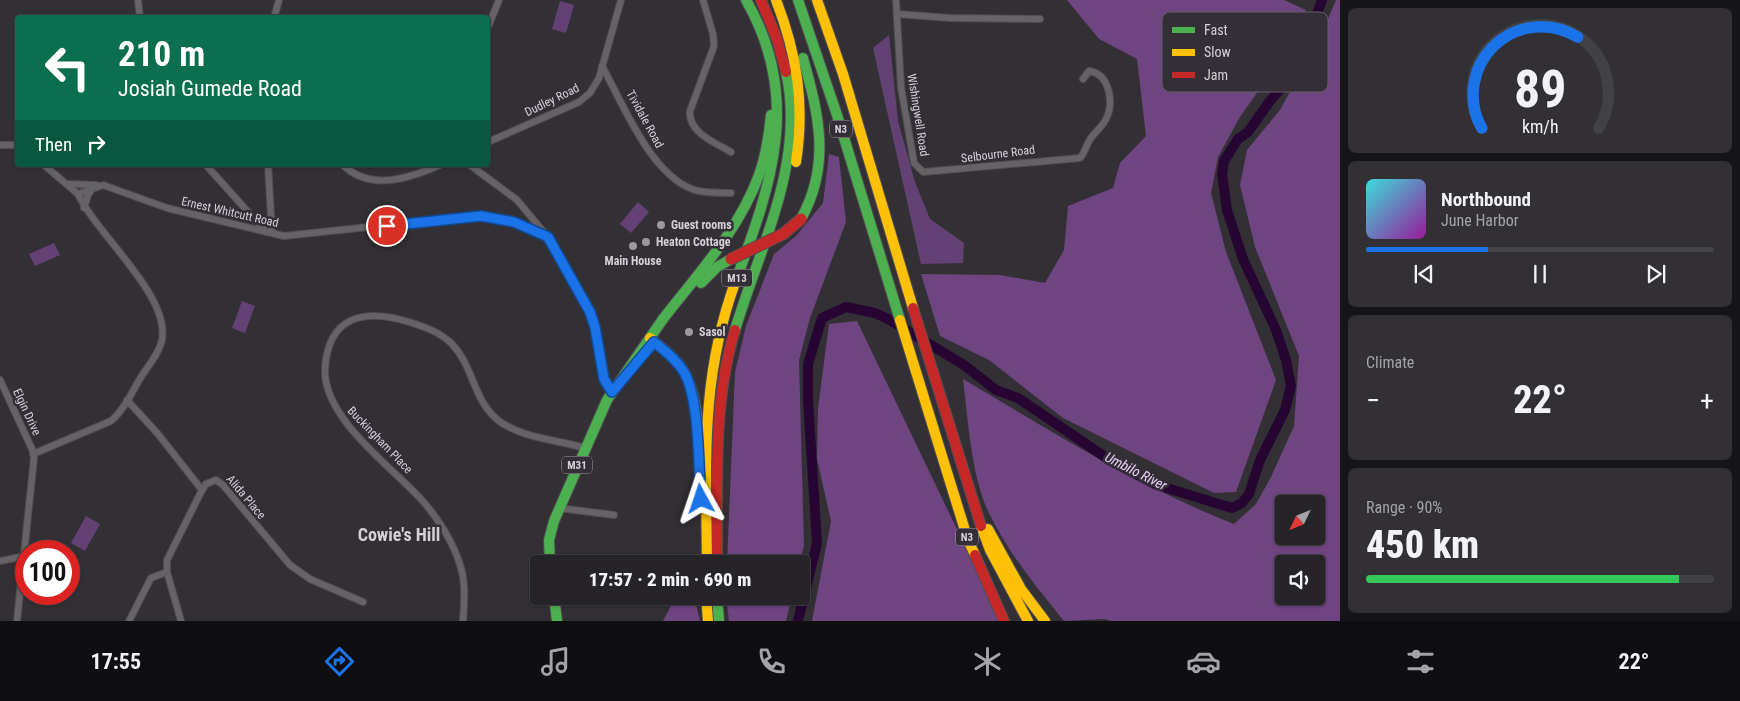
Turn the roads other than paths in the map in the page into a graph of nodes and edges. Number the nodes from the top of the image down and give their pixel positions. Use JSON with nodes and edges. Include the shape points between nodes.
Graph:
{"nodes":[{"id":1,"x":138,"y":0,"type":"edge"},
{"id":2,"x":279,"y":0,"type":"edge"},
{"id":3,"x":499,"y":0,"type":"edge"},
{"id":4,"x":621,"y":0,"type":"edge"},
{"id":5,"x":703,"y":0,"type":"edge"},
{"id":6,"x":745,"y":0,"type":"edge"},
{"id":7,"x":761,"y":0,"type":"edge"},
{"id":8,"x":776,"y":0,"type":"edge"},
{"id":9,"x":798,"y":0,"type":"edge"},
{"id":10,"x":817,"y":0,"type":"edge"},
{"id":11,"x":896,"y":0,"type":"edge"},
{"id":12,"x":897,"y":14,"type":"junction"},
{"id":13,"x":140,"y":15,"type":"edge"},
{"id":14,"x":275,"y":15,"type":"edge"},
{"id":15,"x":1040,"y":19,"type":"dead end"},
{"id":16,"x":490,"y":22,"type":"edge"},
{"id":17,"x":602,"y":66,"type":"junction"},
{"id":18,"x":1083,"y":79,"type":"dead end"},
{"id":19,"x":490,"y":141,"type":"edge"},
{"id":20,"x":0,"y":145,"type":"edge"},
{"id":21,"x":15,"y":145,"type":"edge"},
{"id":22,"x":731,"y":152,"type":"dead end"},
{"id":23,"x":47,"y":167,"type":"edge"},
{"id":24,"x":208,"y":167,"type":"edge"},
{"id":25,"x":268,"y":167,"type":"edge"},
{"id":26,"x":346,"y":167,"type":"edge"},
{"id":27,"x":435,"y":167,"type":"edge"},
{"id":28,"x":473,"y":167,"type":"edge"},
{"id":29,"x":920,"y":171,"type":"joint"},
{"id":30,"x":68,"y":184,"type":"junction"},
{"id":31,"x":96,"y":186,"type":"junction"},
{"id":32,"x":731,"y":193,"type":"dead end"},
{"id":33,"x":78,"y":194,"type":"junction"},
{"id":34,"x":84,"y":208,"type":"junction"},
{"id":35,"x":269,"y":232,"type":"junction"},
{"id":36,"x":548,"y":237,"type":"junction"},
{"id":37,"x":740,"y":314,"type":"junction"},
{"id":38,"x":666,"y":321,"type":"junction"},
{"id":39,"x":652,"y":340,"type":"junction"},
{"id":40,"x":0,"y":380,"type":"edge"},
{"id":41,"x":612,"y":392,"type":"junction"},
{"id":42,"x":127,"y":400,"type":"junction"},
{"id":43,"x":585,"y":448,"type":"junction"},
{"id":44,"x":33,"y":454,"type":"junction"},
{"id":45,"x":202,"y":490,"type":"junction"},
{"id":46,"x":972,"y":502,"type":"junction"},
{"id":47,"x":559,"y":508,"type":"junction"},
{"id":48,"x":614,"y":514,"type":"dead end"},
{"id":49,"x":707,"y":538,"type":"junction"},
{"id":50,"x":25,"y":540,"type":"edge"},
{"id":51,"x":550,"y":555,"type":"edge"},
{"id":52,"x":706,"y":555,"type":"edge"},
{"id":53,"x":718,"y":555,"type":"edge"},
{"id":54,"x":15,"y":558,"type":"edge"},
{"id":55,"x":0,"y":561,"type":"edge"},
{"id":56,"x":167,"y":572,"type":"junction"},
{"id":57,"x":363,"y":602,"type":"dead end"},
{"id":58,"x":19,"y":605,"type":"edge"},
{"id":59,"x":555,"y":605,"type":"edge"},
{"id":60,"x":707,"y":605,"type":"edge"},
{"id":61,"x":718,"y":605,"type":"edge"},
{"id":62,"x":17,"y":621,"type":"edge"},
{"id":63,"x":129,"y":621,"type":"edge"},
{"id":64,"x":181,"y":621,"type":"edge"},
{"id":65,"x":463,"y":621,"type":"edge"},
{"id":66,"x":557,"y":621,"type":"edge"},
{"id":67,"x":708,"y":621,"type":"edge"},
{"id":68,"x":719,"y":621,"type":"edge"},
{"id":69,"x":1006,"y":621,"type":"edge"},
{"id":70,"x":1028,"y":621,"type":"edge"},
{"id":71,"x":1044,"y":621,"type":"edge"}],
"edges":[{"from":1,"to":13,"type":"street"},
{"from":2,"to":14,"type":"street"},
{"from":3,"to":16,"type":"street"},
{"from":4,"to":17,"type":"street","name":"Dudley Road"},
{"from":5,"to":22,"type":"street","via":[[714,46],[690,111],[690,120],[698,131]]},
{"from":6,"to":38,"type":"main road","via":[[761,42],[771,93],[770,130],[762,169],[748,204],[733,229]]},
{"from":6,"to":49,"type":"main road","number":"M13","via":[[760,30],[771,64],[779,110],[778,141],[769,188],[724,316],[712,366],[708,415]]},
{"from":7,"to":37,"type":"main road","number":"M13","via":[[787,72],[792,134],[780,197]]},
{"from":8,"to":37,"type":"main road","via":[[799,70],[801,133],[786,200]]},
{"from":8,"to":38,"type":"main road","bridge":true,"via":[[786,15],[802,55],[816,112],[820,141],[818,183],[810,206],[801,219],[783,234],[731,259],[708,275]]},
{"from":9,"to":69,"type":"main road","number":"N3","via":[[968,540]]},
{"from":10,"to":46,"type":"main road","number":"N3","via":[[844,74]]},
{"from":11,"to":12,"type":"street","name":"Wishingwell Road"},
{"from":12,"to":15,"type":"street"},
{"from":12,"to":29,"type":"street","name":"Wishingwell Road","via":[[901,87],[914,163]]},
{"from":17,"to":19,"type":"street","name":"Dudley Road","via":[[596,85],[586,98]]},
{"from":17,"to":32,"type":"street","name":"Tividale Road","via":[[647,150],[662,167],[693,190]]},
{"from":18,"to":29,"type":"street","name":"Selbourne Road","via":[[1089,71],[1100,75],[1108,88],[1110,104],[1106,119],[1080,158],[931,173]]},
{"from":20,"to":21,"type":"street"},
{"from":23,"to":30,"type":"street"},
{"from":24,"to":35,"type":"street"},
{"from":25,"to":35,"type":"street"},
{"from":26,"to":27,"type":"street","via":[[359,177],[392,180],[405,179]]},
{"from":28,"to":36,"type":"street","via":[[517,200]]},
{"from":30,"to":31,"type":"street","name":"Ernest Whitcutt Road"},
{"from":30,"to":33,"type":"street"},
{"from":31,"to":33,"type":"street"},
{"from":31,"to":34,"type":"street","via":[[88,195]]},
{"from":31,"to":35,"type":"street","name":"Ernest Whitcutt Road","via":[[112,187],[167,208]]},
{"from":33,"to":34,"type":"street"},
{"from":34,"to":42,"type":"street","via":[[137,277],[163,326],[159,350]]},
{"from":35,"to":36,"type":"street","name":"Ernest Whitcutt Road","via":[[292,236],[481,216],[514,222]]},
{"from":36,"to":41,"type":"street","via":[[590,312],[604,379]]},
{"from":37,"to":53,"type":"main road","number":"M13","via":[[728,356],[721,407]]},
{"from":38,"to":39,"type":"main road","number":"M31"},
{"from":39,"to":41,"type":"main road","number":"M31","via":[[635,367]]},
{"from":39,"to":49,"type":"main road","via":[[684,371],[692,394]]},
{"from":40,"to":44,"type":"street","name":"Elgin Drive"},
{"from":41,"to":43,"type":"main road","number":"M31"},
{"from":42,"to":44,"type":"street","via":[[116,417],[105,425]]},
{"from":42,"to":45,"type":"street"},
{"from":43,"to":47,"type":"main road","number":"M31"},
{"from":43,"to":65,"type":"street","name":"Buckingham Place","via":[[520,432],[500,422],[483,403],[461,355],[435,332],[376,314],[353,319],[334,336],[325,370],[331,402],[342,419],[420,498],[448,539],[462,570]]},
{"from":44,"to":50,"type":"street"},
{"from":45,"to":56,"type":"street","via":[[167,560]]},
{"from":45,"to":57,"type":"street","name":"Alida Place","via":[[212,480],[219,482],[290,565],[310,579]]},
{"from":46,"to":70,"type":"main road","number":"N3","via":[[990,550]]},
{"from":46,"to":71,"type":"main road","via":[[1021,589]]},
{"from":47,"to":48,"type":"street"},
{"from":47,"to":51,"type":"main road","number":"M31","via":[[550,540]]},
{"from":49,"to":52,"type":"main road","number":"M13"},
{"from":54,"to":55,"type":"street"},
{"from":56,"to":63,"type":"street","via":[[151,578]]},
{"from":56,"to":64,"type":"street"},
{"from":58,"to":62,"type":"street"},
{"from":59,"to":66,"type":"main road"},
{"from":60,"to":67,"type":"main road"},
{"from":61,"to":68,"type":"main road"}]}
